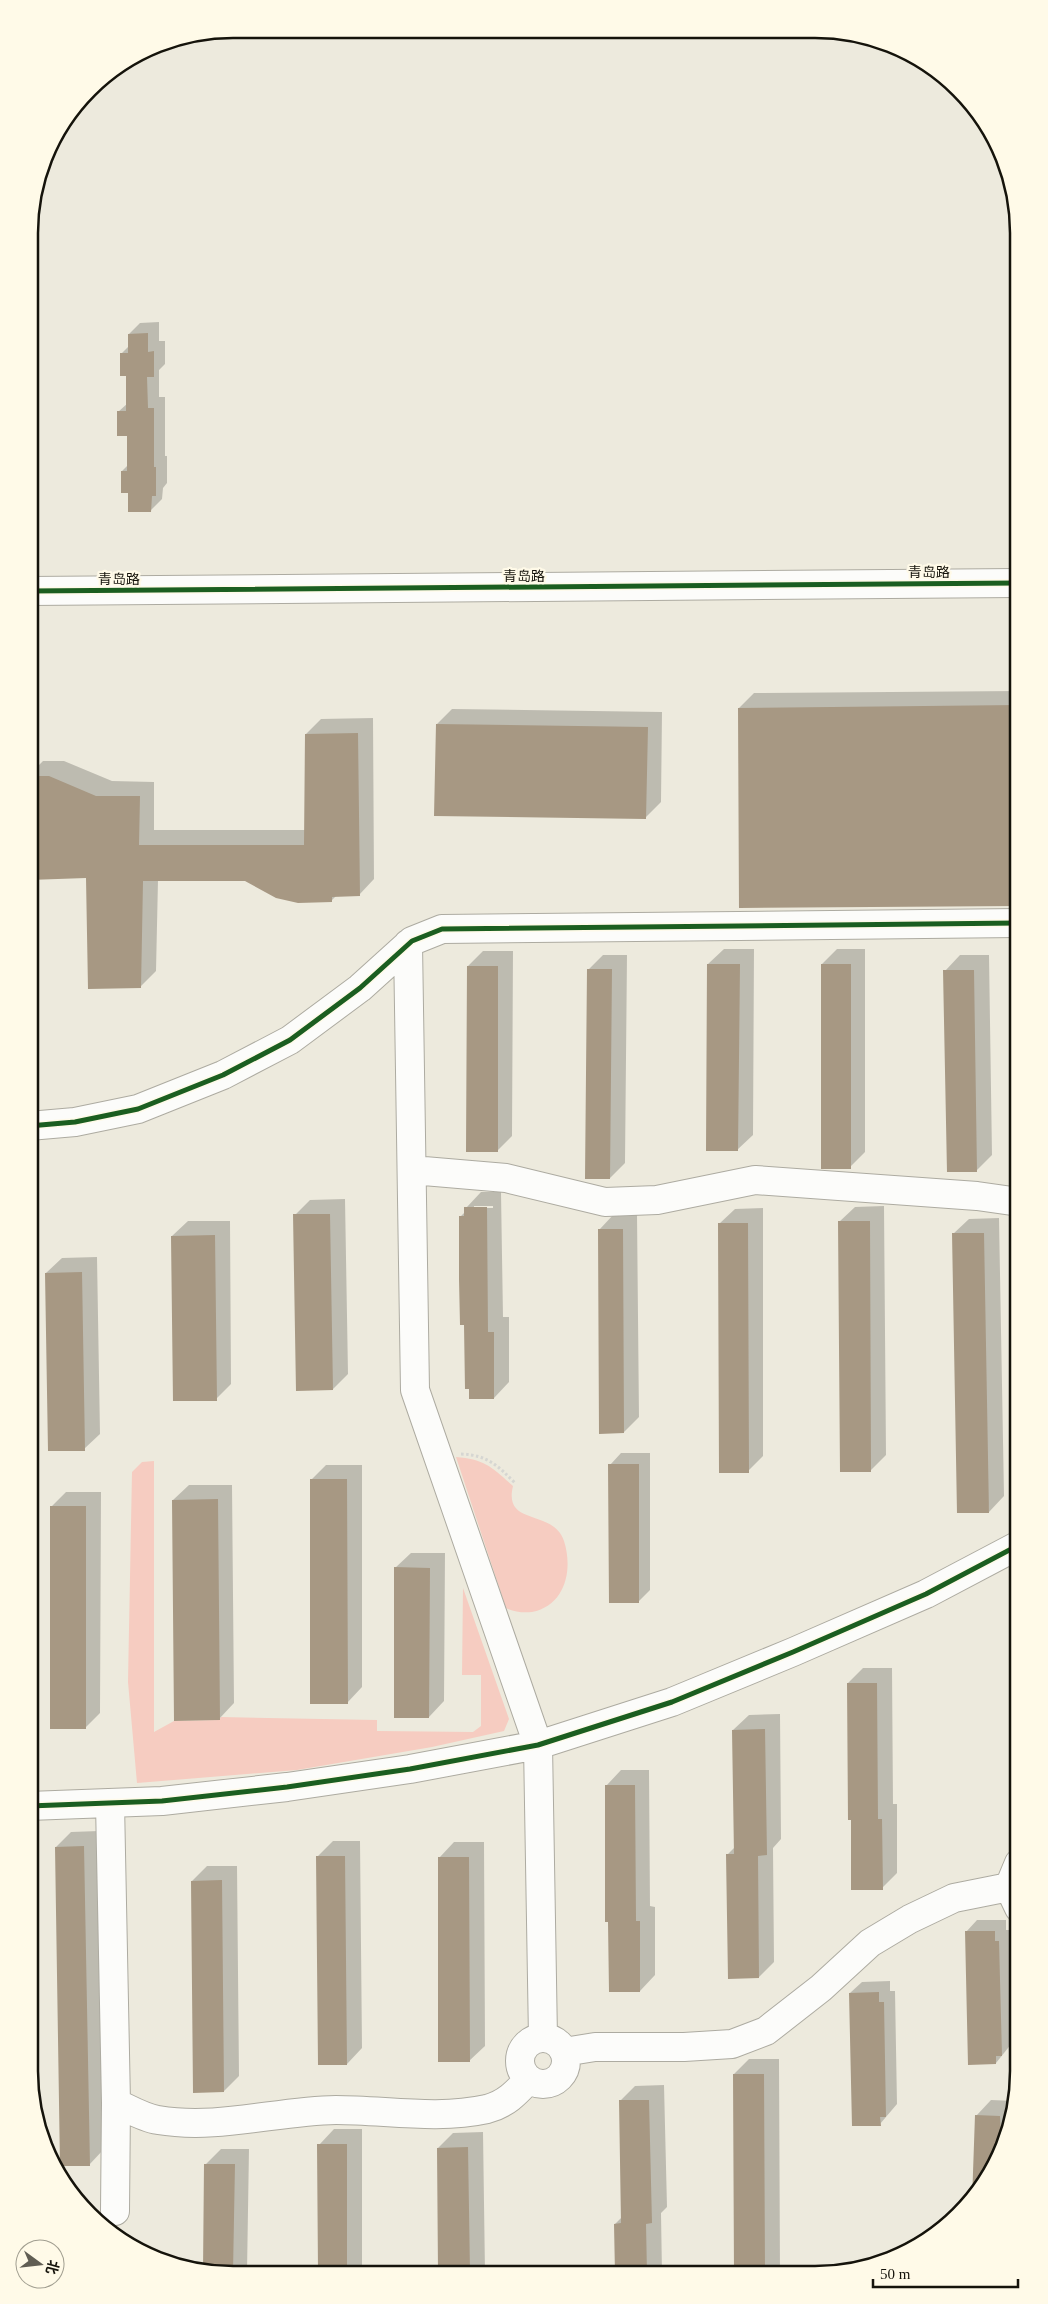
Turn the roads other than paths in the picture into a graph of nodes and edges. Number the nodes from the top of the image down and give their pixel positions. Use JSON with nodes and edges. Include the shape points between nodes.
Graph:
{"nodes":[{"id":1,"x":1011,"y":582,"type":"edge"},
{"id":2,"x":38,"y":591,"type":"edge"},
{"id":3,"x":1011,"y":923,"type":"edge"},
{"id":4,"x":408,"y":944,"type":"junction"},
{"id":5,"x":38,"y":1125,"type":"edge"},
{"id":6,"x":412,"y":1170,"type":"junction"},
{"id":7,"x":1011,"y":1201,"type":"edge"},
{"id":8,"x":1011,"y":1549,"type":"edge"},
{"id":9,"x":538,"y":1745,"type":"junction"},
{"id":10,"x":110,"y":1803,"type":"junction"},
{"id":11,"x":38,"y":1806,"type":"edge"},
{"id":12,"x":1011,"y":1887,"type":"edge"},
{"id":13,"x":554,"y":2045,"type":"junction"},
{"id":14,"x":529,"y":2079,"type":"junction"},
{"id":15,"x":116,"y":2103,"type":"junction"},
{"id":16,"x":115,"y":2211,"type":"dead end"}],
"edges":[{"from":1,"to":2,"type":"street","name":"青岛路"},
{"from":3,"to":4,"type":"street","via":[[442,928]]},
{"from":4,"to":5,"type":"street","via":[[360,988],[290,1040],[223,1075],[138,1109],[75,1122]]},
{"from":4,"to":6,"type":"street"},
{"from":6,"to":7,"type":"street","via":[[506,1178],[605,1202],[657,1200],[755,1180]]},
{"from":6,"to":9,"type":"street","via":[[415,1390]]},
{"from":8,"to":9,"type":"street","via":[[926,1594],[793,1652],[672,1702]]},
{"from":9,"to":10,"type":"street","via":[[410,1769],[287,1787],[162,1801]]},
{"from":9,"to":13,"type":"street"},
{"from":10,"to":11,"type":"street"},
{"from":10,"to":15,"type":"street"},
{"from":12,"to":13,"type":"street","via":[[954,1898],[910,1919],[870,1943],[821,1988],[766,2031],[732,2044],[684,2047]]},
{"from":13,"to":14,"type":"street","via":[[527,2045],[520,2061]]},
{"from":13,"to":14,"type":"street","via":[[566,2061],[559,2078],[543,2084]]},
{"from":14,"to":15,"type":"street","via":[[509,2100],[488,2108],[454,2114],[336,2110],[224,2122],[190,2122],[157,2120]]},
{"from":15,"to":16,"type":"street"}]}
